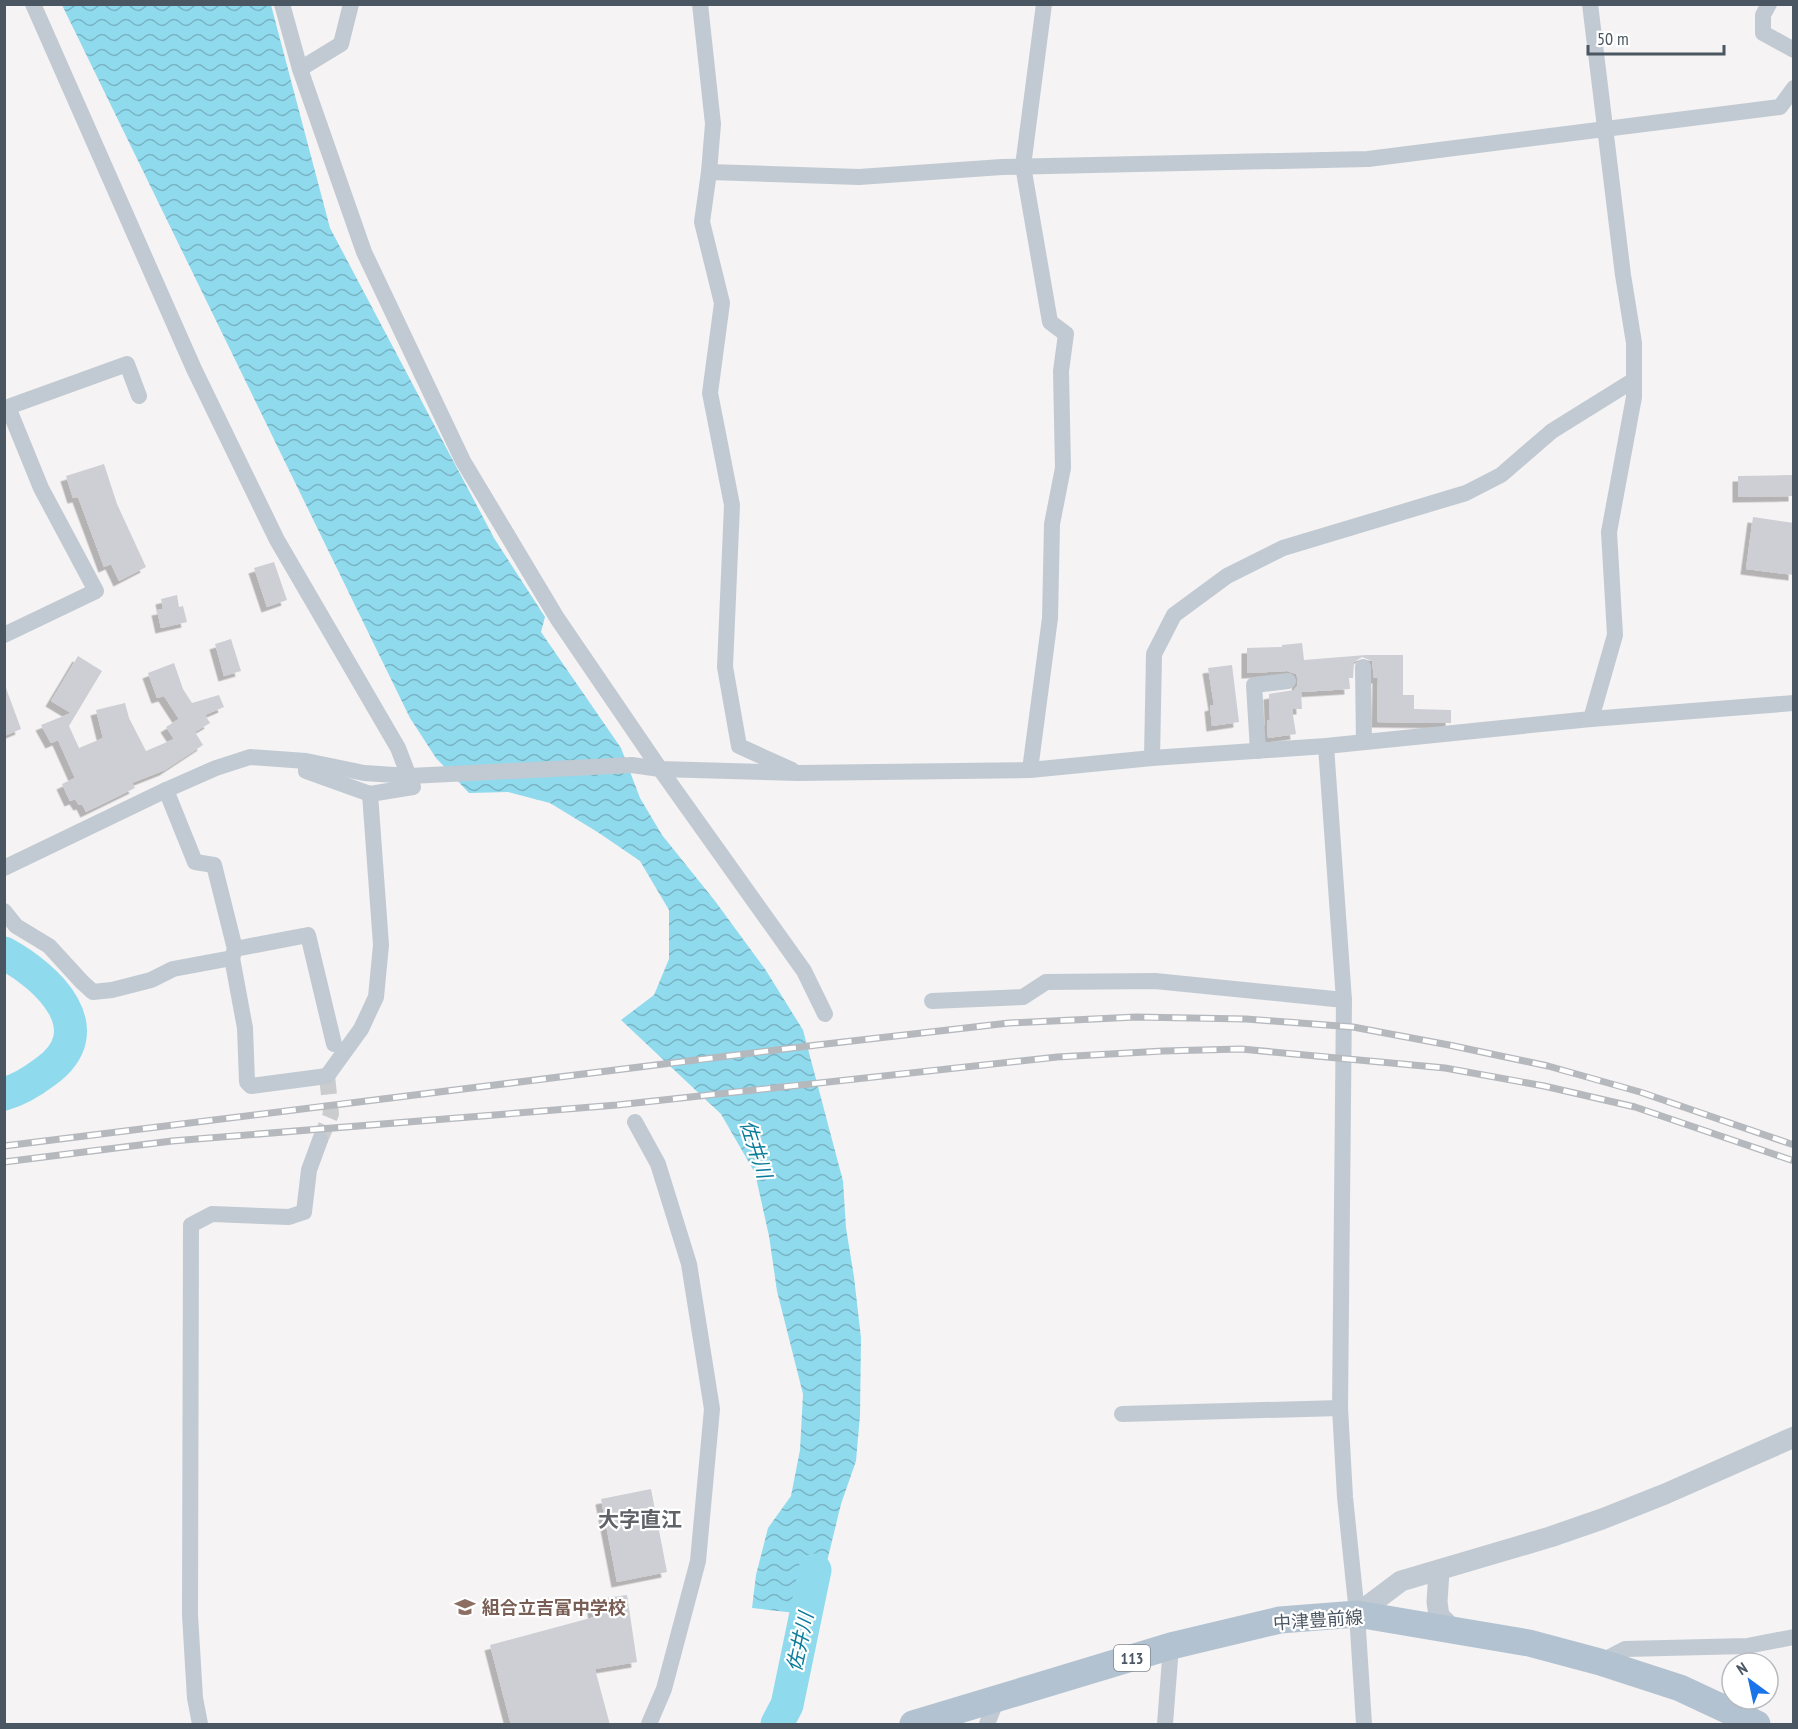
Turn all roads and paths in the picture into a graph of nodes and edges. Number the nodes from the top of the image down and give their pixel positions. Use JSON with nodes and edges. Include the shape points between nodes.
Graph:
{"nodes":[{"id":1,"x":33,"y":4,"type":"edge"},
{"id":2,"x":282,"y":4,"type":"edge"},
{"id":3,"x":351,"y":4,"type":"edge"},
{"id":4,"x":700,"y":4,"type":"edge"},
{"id":5,"x":1044,"y":4,"type":"edge"},
{"id":6,"x":1590,"y":4,"type":"edge"},
{"id":7,"x":1769,"y":4,"type":"edge"},
{"id":8,"x":1794,"y":50,"type":"edge"},
{"id":9,"x":300,"y":69,"type":"junction"},
{"id":10,"x":1794,"y":88,"type":"edge"},
{"id":11,"x":1605,"y":128,"type":"junction"},
{"id":12,"x":1023,"y":166,"type":"junction"},
{"id":13,"x":710,"y":172,"type":"junction"},
{"id":14,"x":1634,"y":380,"type":"junction"},
{"id":15,"x":139,"y":396,"type":"dead end"},
{"id":16,"x":4,"y":635,"type":"edge"},
{"id":17,"x":1362,"y":667,"type":"dead end"},
{"id":18,"x":1288,"y":681,"type":"dead end"},
{"id":19,"x":1794,"y":703,"type":"edge"},
{"id":20,"x":1591,"y":719,"type":"junction"},
{"id":21,"x":1364,"y":742,"type":"junction"},
{"id":22,"x":1326,"y":746,"type":"junction"},
{"id":23,"x":1258,"y":751,"type":"junction"},
{"id":24,"x":1152,"y":758,"type":"junction"},
{"id":25,"x":306,"y":761,"type":"junction"},
{"id":26,"x":660,"y":769,"type":"junction"},
{"id":27,"x":1030,"y":770,"type":"junction"},
{"id":28,"x":798,"y":773,"type":"junction"},
{"id":29,"x":410,"y":776,"type":"junction"},
{"id":30,"x":166,"y":790,"type":"junction"},
{"id":31,"x":370,"y":794,"type":"junction"},
{"id":32,"x":4,"y":868,"type":"edge"},
{"id":33,"x":4,"y":911,"type":"edge"},
{"id":34,"x":234,"y":953,"type":"junction"},
{"id":35,"x":1344,"y":1000,"type":"junction"},
{"id":36,"x":932,"y":1001,"type":"dead end"},
{"id":37,"x":825,"y":1014,"type":"dead end"},
{"id":38,"x":334,"y":1044,"type":"dead end"},
{"id":39,"x":635,"y":1122,"type":"dead end"},
{"id":40,"x":320,"y":1140,"type":"tunnel mouth"},
{"id":41,"x":1340,"y":1408,"type":"junction"},
{"id":42,"x":1122,"y":1414,"type":"dead end"},
{"id":43,"x":1794,"y":1437,"type":"edge"},
{"id":44,"x":1438,"y":1570,"type":"junction"},
{"id":45,"x":1357,"y":1614,"type":"junction"},
{"id":46,"x":1453,"y":1630,"type":"junction"},
{"id":47,"x":1794,"y":1637,"type":"edge"},
{"id":48,"x":1171,"y":1646,"type":"junction"},
{"id":49,"x":1600,"y":1662,"type":"junction"},
{"id":50,"x":997,"y":1699,"type":"junction"},
{"id":51,"x":200,"y":1725,"type":"edge"},
{"id":52,"x":650,"y":1725,"type":"edge"},
{"id":53,"x":912,"y":1725,"type":"edge"},
{"id":54,"x":987,"y":1725,"type":"edge"},
{"id":55,"x":1165,"y":1725,"type":"edge"},
{"id":56,"x":1364,"y":1725,"type":"edge"},
{"id":57,"x":1757,"y":1725,"type":"edge"}],
"edges":[{"from":1,"to":29,"type":"street","via":[[194,369],[277,540],[398,748]]},
{"from":2,"to":9,"type":"street"},
{"from":3,"to":9,"type":"street","via":[[341,44]]},
{"from":4,"to":13,"type":"street","via":[[713,124]]},
{"from":5,"to":12,"type":"street"},
{"from":6,"to":11,"type":"street"},
{"from":7,"to":8,"type":"street","via":[[1763,15],[1763,33]]},
{"from":9,"to":26,"type":"street","via":[[364,252],[463,461],[557,618]]},
{"from":10,"to":11,"type":"street","via":[[1780,107]]},
{"from":11,"to":12,"type":"street","via":[[1368,159]]},
{"from":11,"to":14,"type":"street","via":[[1634,344]]},
{"from":12,"to":13,"type":"street","via":[[859,177]]},
{"from":12,"to":27,"type":"street","via":[[1050,322],[1066,334],[1061,371],[1063,468],[1052,524],[1050,618]]},
{"from":13,"to":28,"type":"street","via":[[702,222],[722,303],[710,393],[732,505],[725,667],[739,746]]},
{"from":14,"to":20,"type":"street","via":[[1609,532],[1615,635]]},
{"from":14,"to":24,"type":"street","via":[[1552,431],[1501,475],[1466,493],[1283,548],[1227,576],[1174,615],[1154,654]]},
{"from":15,"to":16,"type":"street","via":[[127,364],[8,407],[41,488],[96,591]]},
{"from":17,"to":21,"type":"street"},
{"from":18,"to":23,"type":"street","via":[[1254,685]]},
{"from":19,"to":20,"type":"street"},
{"from":20,"to":21,"type":"street"},
{"from":21,"to":22,"type":"street"},
{"from":22,"to":23,"type":"street"},
{"from":22,"to":35,"type":"street"},
{"from":23,"to":24,"type":"street"},
{"from":24,"to":27,"type":"street"},
{"from":25,"to":29,"type":"street","via":[[364,773]]},
{"from":25,"to":30,"type":"street","via":[[250,757]]},
{"from":25,"to":31,"type":"street","via":[[306,771]]},
{"from":26,"to":28,"type":"street"},
{"from":26,"to":29,"type":"street","via":[[641,765]]},
{"from":26,"to":37,"type":"street","via":[[804,971]]},
{"from":27,"to":28,"type":"street"},
{"from":29,"to":31,"type":"street","via":[[413,787]]},
{"from":30,"to":32,"type":"street"},
{"from":30,"to":34,"type":"street","via":[[195,862],[214,865]]},
{"from":31,"to":34,"type":"street","via":[[381,945],[376,997],[361,1029],[327,1076],[251,1086],[247,1082],[245,1028]]},
{"from":33,"to":34,"type":"street","via":[[16,926],[49,946],[93,992],[151,980],[173,969]]},
{"from":34,"to":38,"type":"street","via":[[308,935]]},
{"from":35,"to":36,"type":"street","via":[[1155,981],[1046,982],[1023,997]]},
{"from":35,"to":41,"type":"street"},
{"from":39,"to":52,"type":"street","via":[[658,1164],[688,1264],[712,1410],[698,1561],[664,1689]]},
{"from":40,"to":51,"type":"street","via":[[309,1170],[304,1212],[289,1217],[212,1214],[191,1225],[190,1615]]},
{"from":41,"to":42,"type":"street"},
{"from":41,"to":45,"type":"street"},
{"from":43,"to":44,"type":"street","via":[[1602,1519]]},
{"from":44,"to":45,"type":"street","via":[[1401,1581]]},
{"from":44,"to":46,"type":"street","via":[[1439,1616]]},
{"from":45,"to":46,"type":"main road","name":"中津豊前線","number":"113"},
{"from":45,"to":48,"type":"main road","name":"中津豊前線","number":"113","via":[[1280,1620]]},
{"from":45,"to":56,"type":"street"},
{"from":46,"to":49,"type":"main road","name":"中津豊前線","number":"113","via":[[1529,1643]]},
{"from":47,"to":49,"type":"street","via":[[1747,1646],[1625,1649]]},
{"from":48,"to":50,"type":"main road","name":"中津豊前線","number":"113"},
{"from":48,"to":55,"type":"street"},
{"from":49,"to":57,"type":"main road","name":"中津豊前線","number":"113","via":[[1680,1688]]},
{"from":50,"to":53,"type":"main road","name":"中津豊前線","number":"113"},
{"from":50,"to":54,"type":"street"}]}
